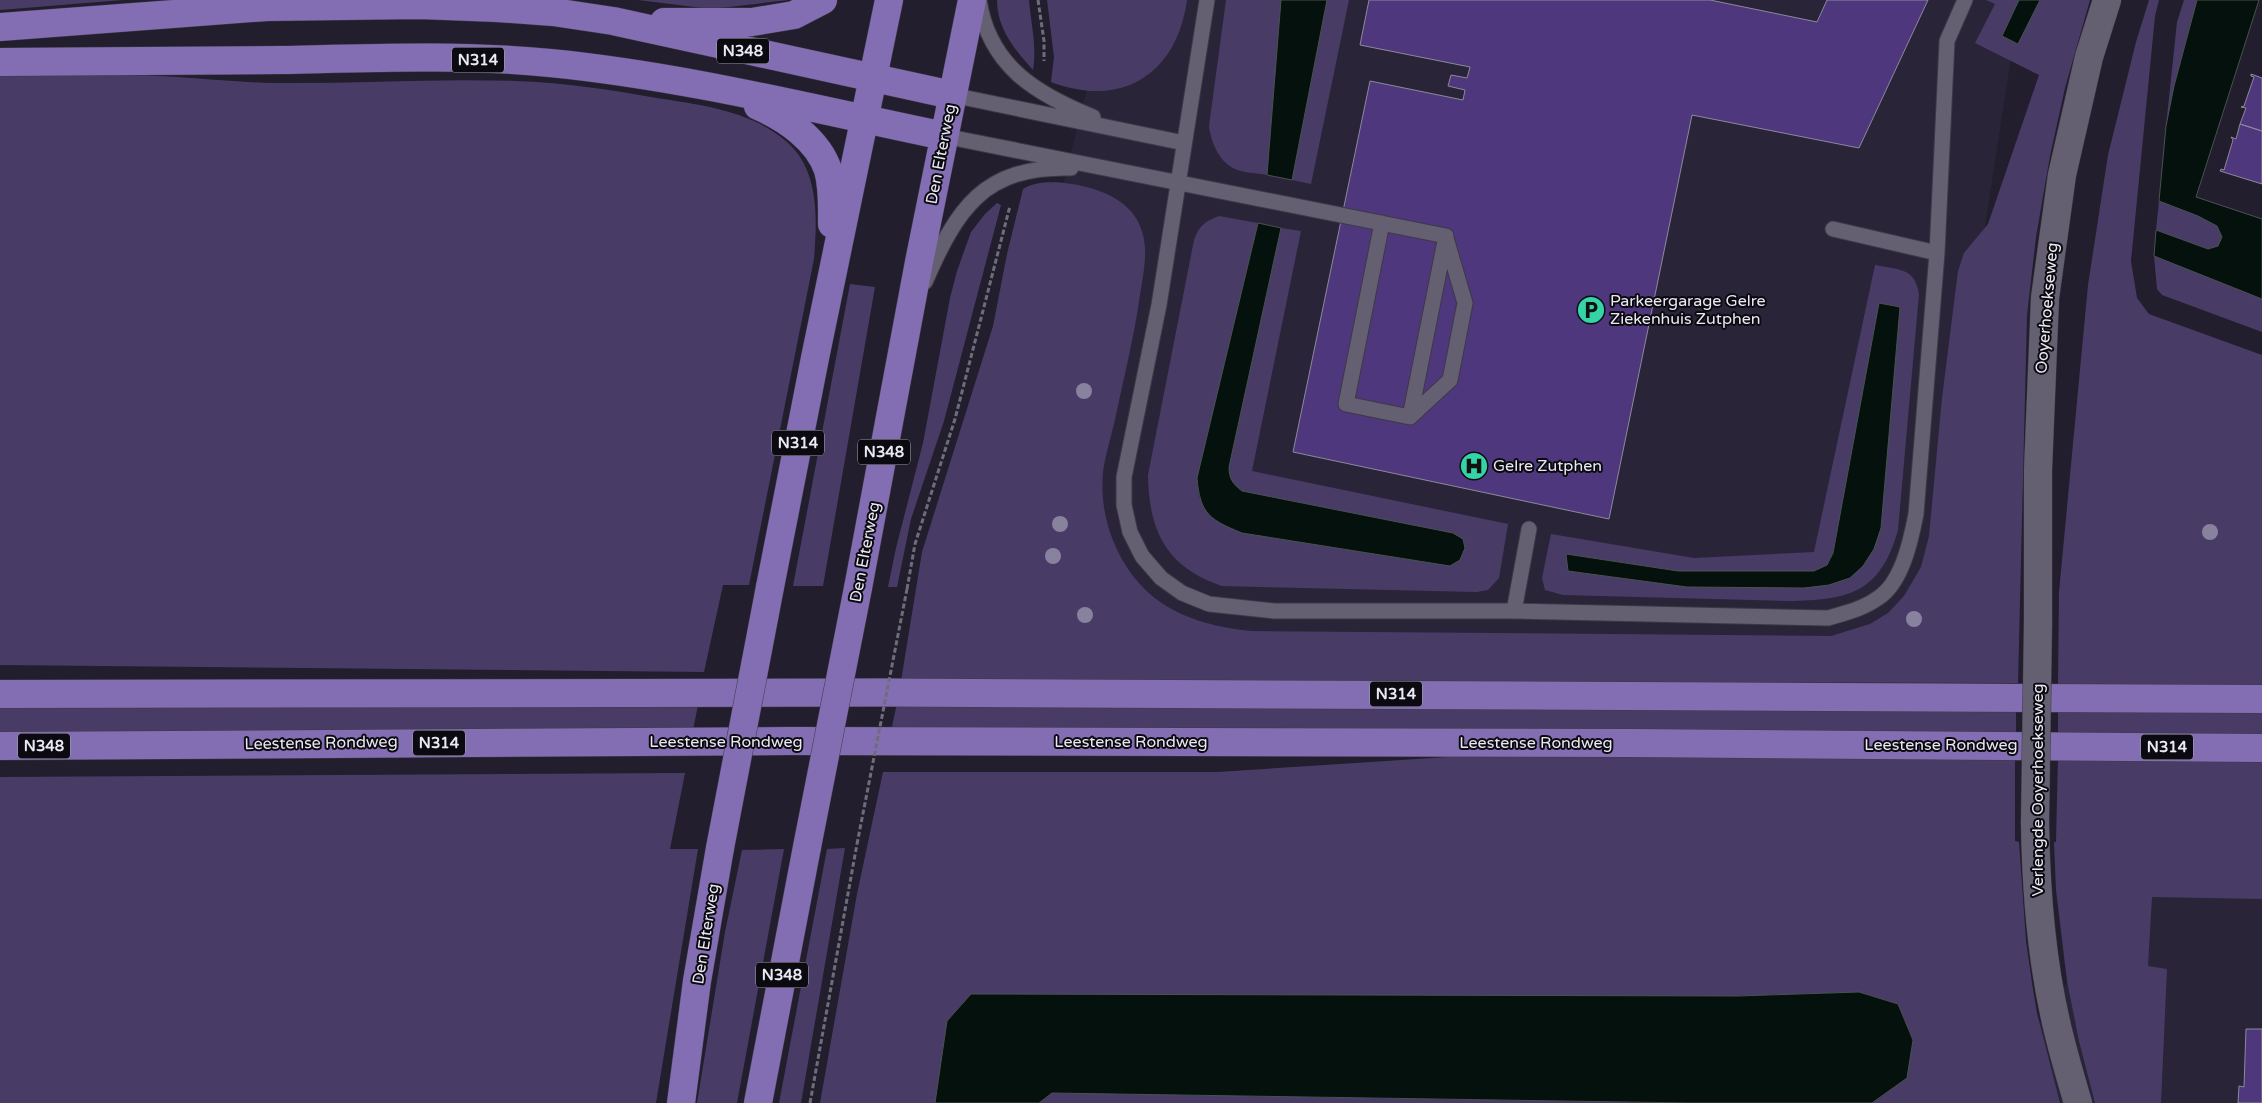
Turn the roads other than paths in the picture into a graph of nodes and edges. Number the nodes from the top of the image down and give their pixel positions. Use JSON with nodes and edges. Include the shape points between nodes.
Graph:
{"nodes":[{"id":1,"x":822,"y":0,"type":"edge"},
{"id":2,"x":889,"y":0,"type":"edge"},
{"id":3,"x":972,"y":0,"type":"edge"},
{"id":4,"x":979,"y":0,"type":"edge"},
{"id":5,"x":1207,"y":0,"type":"edge"},
{"id":6,"x":1965,"y":0,"type":"edge"},
{"id":7,"x":2106,"y":0,"type":"edge"},
{"id":8,"x":613,"y":22,"type":"junction"},
{"id":9,"x":0,"y":27,"type":"edge"},
{"id":10,"x":0,"y":62,"type":"edge"},
{"id":11,"x":873,"y":78,"type":"junction"},
{"id":12,"x":702,"y":86,"type":"junction"},
{"id":13,"x":952,"y":95,"type":"junction"},
{"id":14,"x":865,"y":120,"type":"junction"},
{"id":15,"x":1129,"y":131,"type":"junction"},
{"id":16,"x":944,"y":136,"type":"junction"},
{"id":17,"x":1184,"y":143,"type":"junction"},
{"id":18,"x":1122,"y":171,"type":"junction"},
{"id":19,"x":1178,"y":182,"type":"junction"},
{"id":20,"x":1382,"y":223,"type":"junction"},
{"id":21,"x":1833,"y":229,"type":"dead end"},
{"id":22,"x":1446,"y":236,"type":"junction"},
{"id":23,"x":1937,"y":253,"type":"junction"},
{"id":24,"x":827,"y":298,"type":"junction"},
{"id":25,"x":909,"y":316,"type":"junction"},
{"id":26,"x":1410,"y":417,"type":"junction"},
{"id":27,"x":1529,"y":529,"type":"dead end"},
{"id":28,"x":1514,"y":612,"type":"junction"},
{"id":29,"x":2038,"y":623,"type":"joint"},
{"id":30,"x":0,"y":694,"type":"edge"},
{"id":31,"x":2262,"y":699,"type":"edge"},
{"id":32,"x":0,"y":746,"type":"edge"},
{"id":33,"x":89,"y":746,"type":"junction"},
{"id":34,"x":2262,"y":748,"type":"edge"},
{"id":35,"x":0,"y":759,"type":"edge"},
{"id":36,"x":681,"y":1103,"type":"edge"},
{"id":37,"x":758,"y":1103,"type":"edge"},
{"id":38,"x":2078,"y":1103,"type":"edge"}],
"edges":[{"from":1,"to":8,"type":"main road","number":"N348","via":[[794,15],[752,22]]},
{"from":2,"to":11,"type":"main road","name":"Den Elterweg"},
{"from":3,"to":13,"type":"main road","name":"Den Elterweg","number":"N348"},
{"from":4,"to":15,"type":"lane","via":[[986,31],[998,53],[1015,73],[1037,90],[1078,111]]},
{"from":5,"to":17,"type":"lane"},
{"from":6,"to":23,"type":"lane","via":[[1947,41]]},
{"from":7,"to":29,"type":"street","name":"Ooyerhoekseweg","via":[[2089,57],[2062,174],[2045,298],[2038,470]]},
{"from":8,"to":9,"type":"main road","number":"N348","via":[[553,12],[497,8],[342,5],[191,12]]},
{"from":8,"to":11,"type":"main road","number":"N348"},
{"from":10,"to":12,"type":"main road","number":"N314","via":[[474,59],[585,67]]},
{"from":11,"to":13,"type":"main road","number":"N348"},
{"from":11,"to":14,"type":"main road","name":"Den Elterweg"},
{"from":12,"to":14,"type":"main road","number":"N314"},
{"from":12,"to":24,"type":"main road","number":"N314","via":[[779,116],[818,152],[832,188]]},
{"from":13,"to":15,"type":"lane"},
{"from":13,"to":16,"type":"main road","name":"Den Elterweg","number":"N348"},
{"from":14,"to":16,"type":"main road","number":"N314"},
{"from":14,"to":24,"type":"main road","name":"Den Elterweg"},
{"from":15,"to":17,"type":"lane"},
{"from":16,"to":18,"type":"lane"},
{"from":16,"to":25,"type":"main road","name":"Den Elterweg","number":"N348"},
{"from":17,"to":19,"type":"lane"},
{"from":18,"to":19,"type":"lane"},
{"from":18,"to":25,"type":"lane","via":[[1032,170],[988,186],[966,207],[942,243]]},
{"from":19,"to":20,"type":"lane"},
{"from":19,"to":28,"type":"lane","via":[[1124,477],[1124,505],[1130,532],[1142,556],[1161,578],[1182,594],[1209,604],[1235,608]]},
{"from":20,"to":22,"type":"lane"},
{"from":20,"to":26,"type":"lane","via":[[1346,404]]},
{"from":21,"to":23,"type":"lane"},
{"from":22,"to":26,"type":"lane"},
{"from":22,"to":26,"type":"lane","via":[[1465,303],[1450,380]]},
{"from":23,"to":28,"type":"lane","via":[[1912,539],[1897,576],[1880,597],[1860,608],[1828,618]]},
{"from":24,"to":36,"type":"main road","name":"Den Elterweg","number":"N314","bridge":true,"via":[[720,848]]},
{"from":25,"to":37,"type":"main road","name":"Den Elterweg","number":"N348","bridge":true},
{"from":27,"to":28,"type":"lane"},
{"from":29,"to":38,"type":"street","name":"Verlengde Ooyerhoekseweg","bridge":true,"via":[[2038,898],[2049,987]]},
{"from":30,"to":31,"type":"main road","number":"N314","via":[[1598,694]]},
{"from":32,"to":33,"type":"main road","name":"Leestense Rondweg","number":"N348"},
{"from":33,"to":34,"type":"main road","name":"Leestense Rondweg","number":"N314","via":[[808,742]]},
{"from":33,"to":35,"type":"main road","number":"N314"}]}
